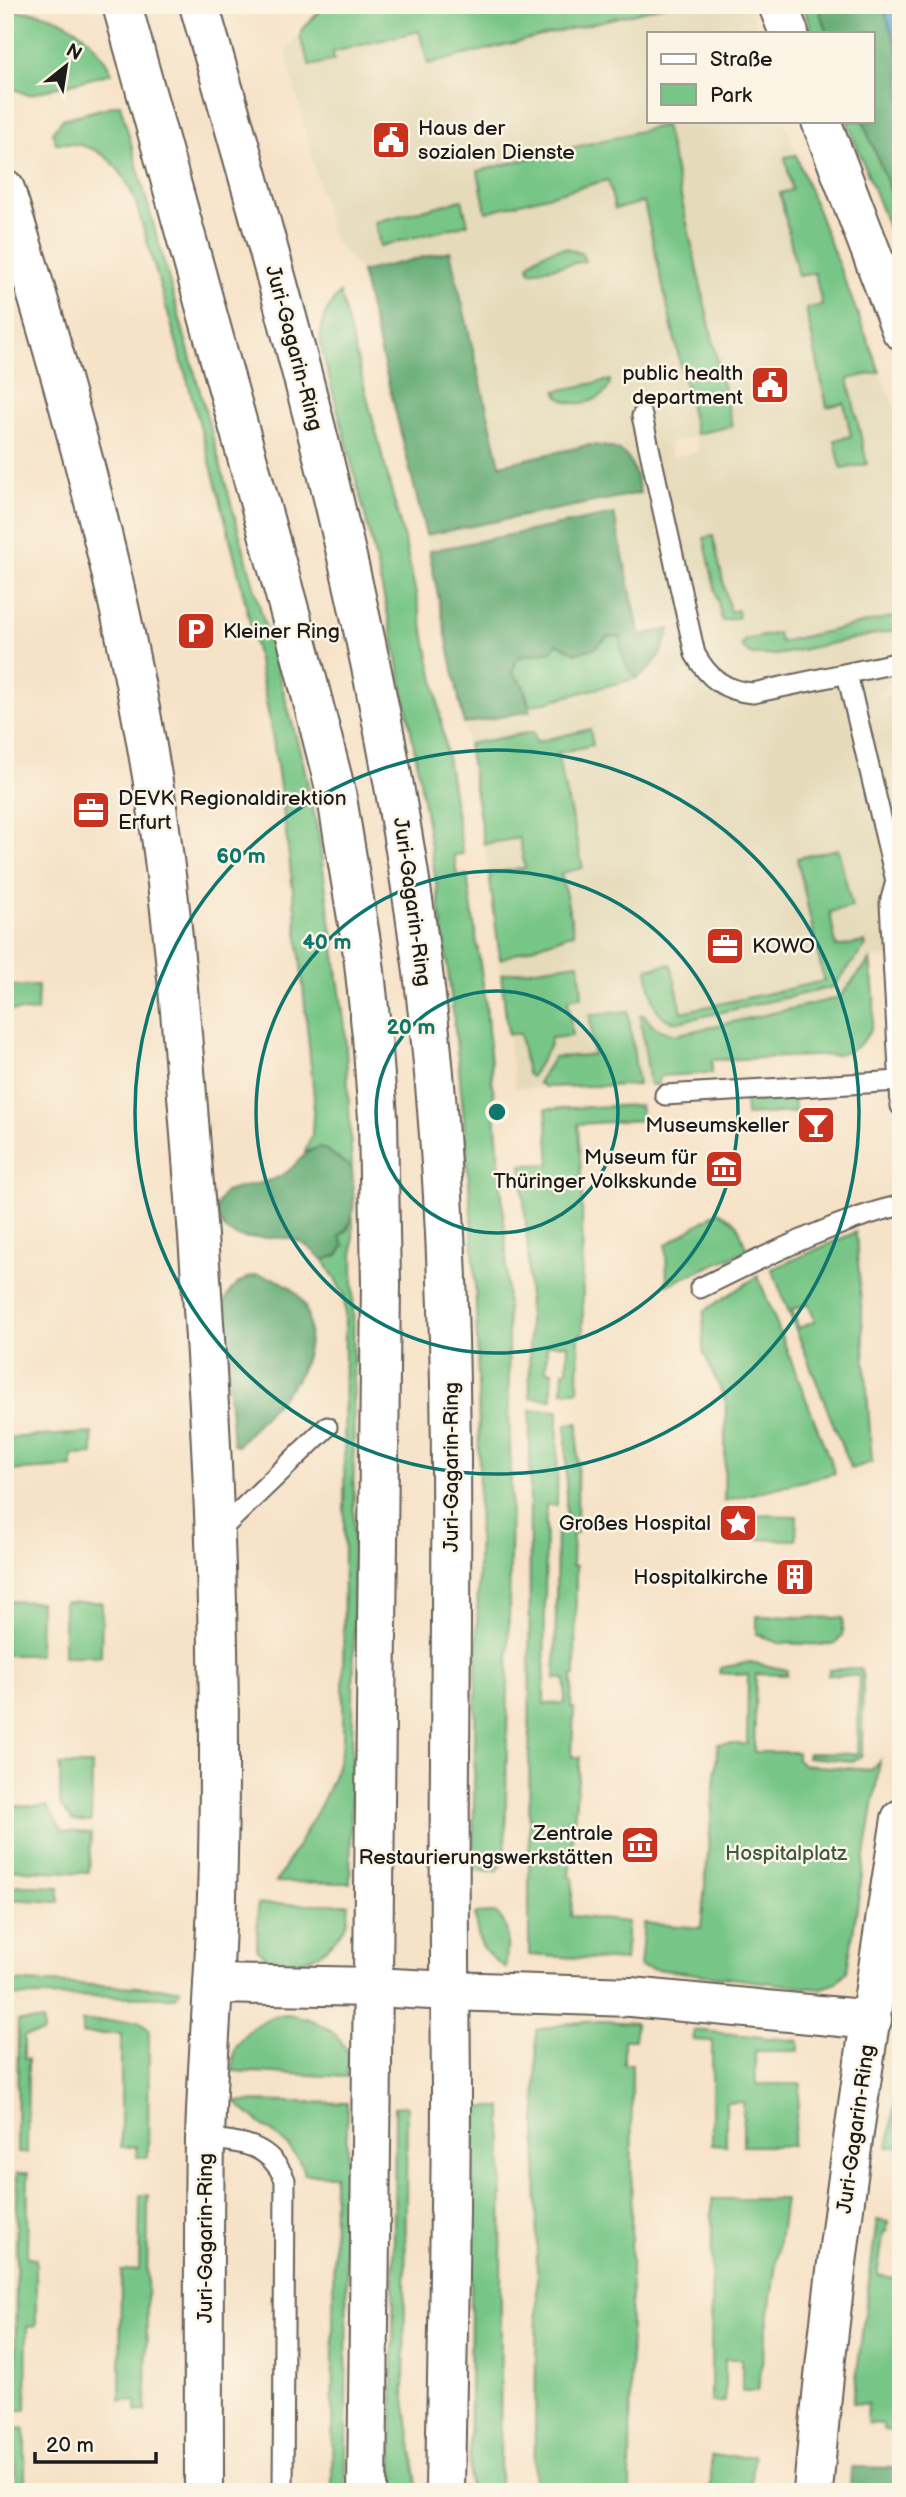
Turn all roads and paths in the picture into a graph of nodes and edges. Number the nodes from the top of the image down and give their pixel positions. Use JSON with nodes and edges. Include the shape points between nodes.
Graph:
{"nodes":[{"id":1,"x":121,"y":5,"type":"edge"},
{"id":2,"x":199,"y":5,"type":"edge"},
{"id":3,"x":778,"y":5,"type":"edge"},
{"id":4,"x":789,"y":32,"type":"edge"},
{"id":5,"x":821,"y":122,"type":"edge"},
{"id":6,"x":5,"y":189,"type":"edge"},
{"id":7,"x":901,"y":330,"type":"edge"},
{"id":8,"x":642,"y":416,"type":"dead end"},
{"id":9,"x":901,"y":662,"type":"edge"},
{"id":10,"x":847,"y":674,"type":"junction"},
{"id":11,"x":899,"y":1081,"type":"junction"},
{"id":12,"x":665,"y":1095,"type":"dead end"},
{"id":13,"x":901,"y":1105,"type":"edge"},
{"id":14,"x":901,"y":1205,"type":"edge"},
{"id":15,"x":700,"y":1287,"type":"dead end"},
{"id":16,"x":327,"y":1427,"type":"dead end"},
{"id":17,"x":215,"y":1534,"type":"junction"},
{"id":18,"x":901,"y":1819,"type":"edge"},
{"id":19,"x":213,"y":1984,"type":"junction"},
{"id":20,"x":374,"y":1987,"type":"junction"},
{"id":21,"x":450,"y":1991,"type":"junction"},
{"id":22,"x":872,"y":2020,"type":"junction"},
{"id":23,"x":205,"y":2139,"type":"junction"},
{"id":24,"x":204,"y":2492,"type":"edge"},
{"id":25,"x":283,"y":2492,"type":"edge"},
{"id":26,"x":368,"y":2492,"type":"edge"},
{"id":27,"x":445,"y":2492,"type":"edge"},
{"id":28,"x":813,"y":2492,"type":"edge"}],
"edges":[{"from":1,"to":20,"type":"street","via":[[296,633],[336,792],[363,954],[378,1118],[381,1285]]},
{"from":2,"to":21,"type":"street","name":"Juri-Gagarin-Ring","via":[[312,411],[352,575],[387,738],[422,967],[449,1300]]},
{"from":3,"to":4,"type":"street"},
{"from":5,"to":7,"type":"street"},
{"from":6,"to":17,"type":"street","name":"Juri-Gagarin-Ring","via":[[103,540],[155,796],[190,1134]]},
{"from":8,"to":10,"type":"lane","via":[[695,654],[704,671],[739,692],[753,693]]},
{"from":9,"to":10,"type":"lane"},
{"from":10,"to":11,"type":"lane","via":[[897,881],[890,903]]},
{"from":11,"to":12,"type":"lane"},
{"from":11,"to":13,"type":"lane"},
{"from":14,"to":15,"type":"lane","via":[[870,1213]]},
{"from":16,"to":17,"type":"lane"},
{"from":17,"to":19,"type":"street","name":"Juri-Gagarin-Ring","via":[[217,1898]]},
{"from":18,"to":22,"type":"street"},
{"from":19,"to":20,"type":"street","name":"Juri-Gagarin-Ring"},
{"from":19,"to":23,"type":"street","name":"Juri-Gagarin-Ring"},
{"from":20,"to":21,"type":"street","name":"Juri-Gagarin-Ring"},
{"from":20,"to":26,"type":"street"},
{"from":21,"to":22,"type":"street","name":"Juri-Gagarin-Ring","via":[[631,1997]]},
{"from":21,"to":27,"type":"street","name":"Juri-Gagarin-Ring"},
{"from":22,"to":28,"type":"street","name":"Juri-Gagarin-Ring","via":[[827,2343]]},
{"from":23,"to":24,"type":"street","name":"Juri-Gagarin-Ring"},
{"from":23,"to":25,"type":"lane","via":[[234,2141],[262,2151],[278,2165],[285,2180]]}]}
